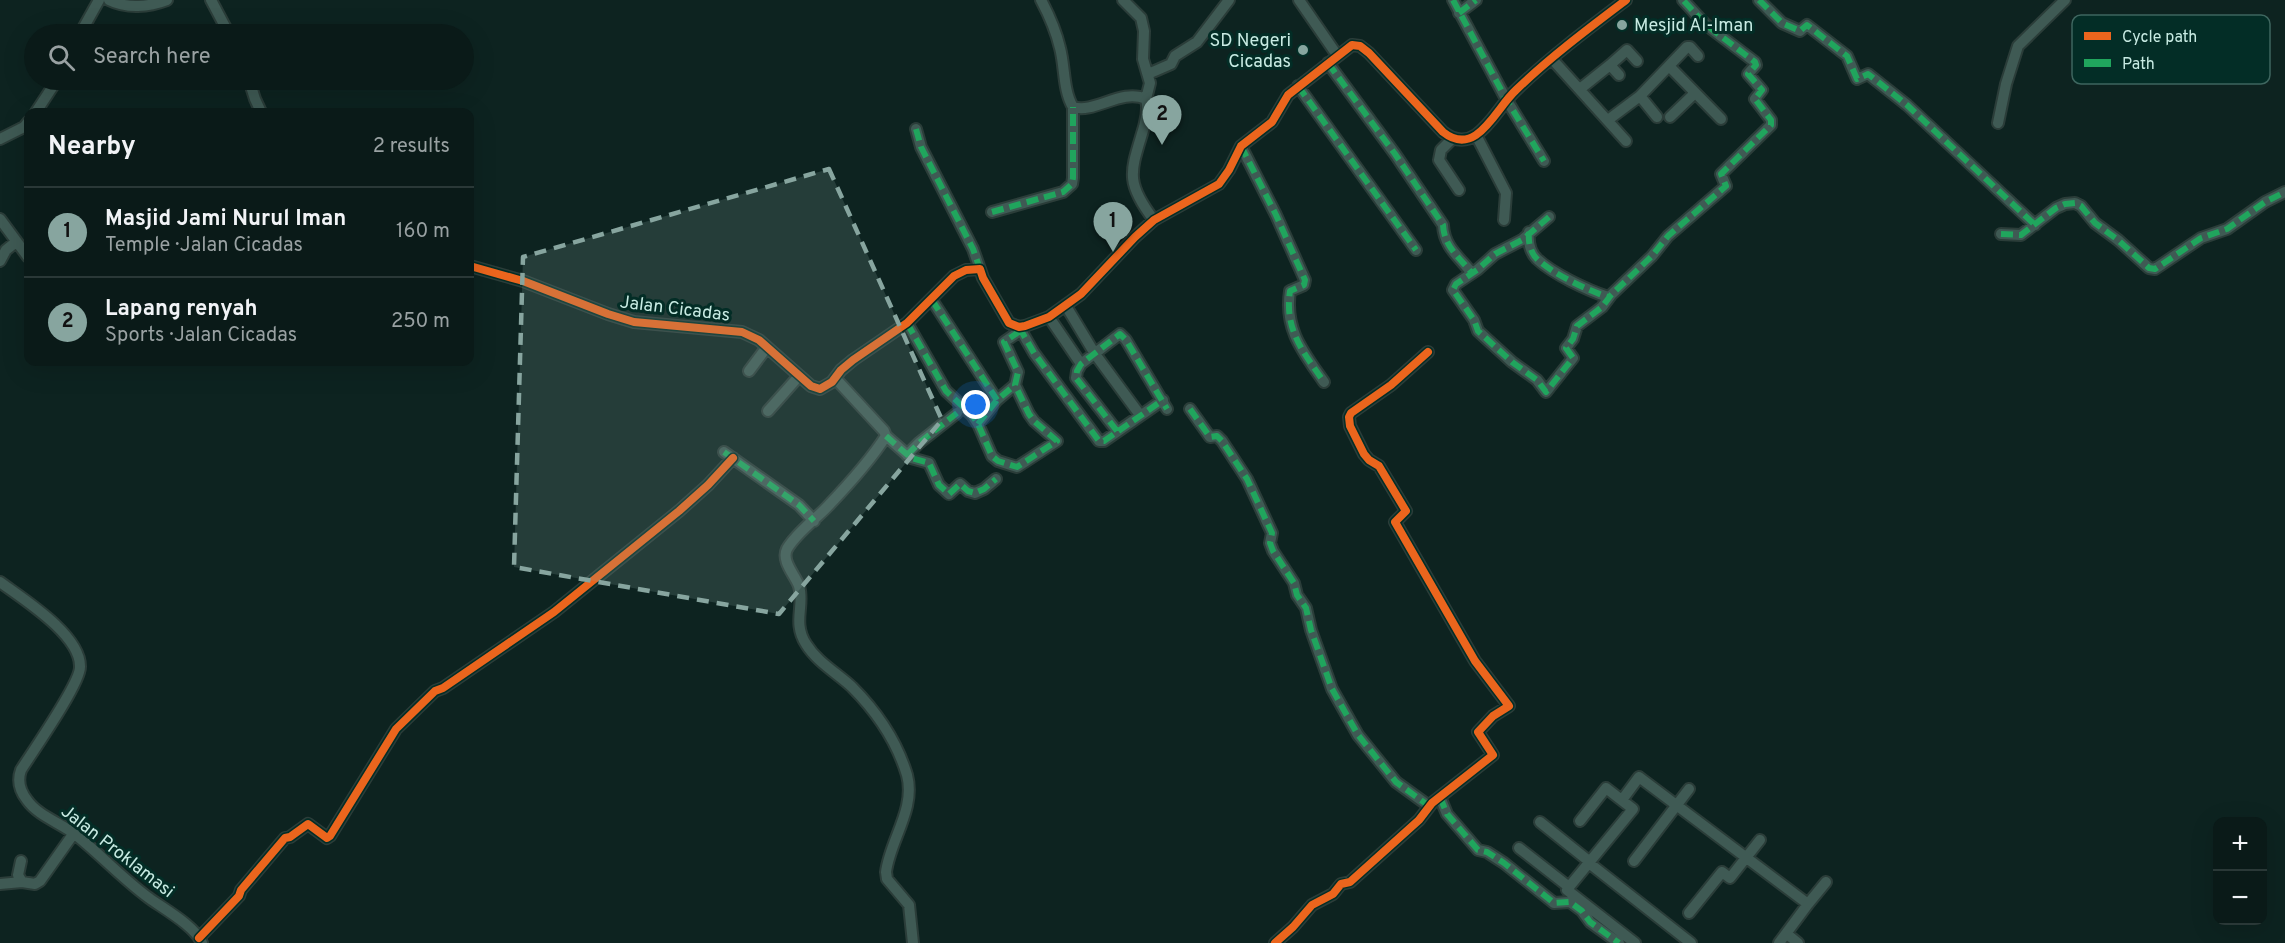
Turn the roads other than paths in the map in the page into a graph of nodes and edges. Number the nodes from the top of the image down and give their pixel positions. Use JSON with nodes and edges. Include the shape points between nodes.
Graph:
{"nodes":[{"id":1,"x":99,"y":0,"type":"edge"},
{"id":2,"x":110,"y":0,"type":"edge"},
{"id":3,"x":167,"y":0,"type":"edge"},
{"id":4,"x":211,"y":0,"type":"edge"},
{"id":5,"x":1041,"y":0,"type":"edge"},
{"id":6,"x":1123,"y":0,"type":"edge"},
{"id":7,"x":1229,"y":0,"type":"edge"},
{"id":8,"x":1299,"y":0,"type":"edge"},
{"id":9,"x":1453,"y":0,"type":"edge"},
{"id":10,"x":1476,"y":0,"type":"edge"},
{"id":11,"x":1626,"y":0,"type":"edge"},
{"id":12,"x":1683,"y":0,"type":"edge"},
{"id":13,"x":1759,"y":0,"type":"edge"},
{"id":14,"x":2065,"y":0,"type":"edge"},
{"id":15,"x":1459,"y":13,"type":"junction"},
{"id":16,"x":86,"y":24,"type":"edge"},
{"id":17,"x":224,"y":24,"type":"edge"},
{"id":18,"x":1337,"y":55,"type":"junction"},
{"id":19,"x":1698,"y":56,"type":"dead end"},
{"id":20,"x":1552,"y":59,"type":"junction"},
{"id":21,"x":1637,"y":61,"type":"dead end"},
{"id":22,"x":1328,"y":63,"type":"junction"},
{"id":23,"x":1610,"y":65,"type":"junction"},
{"id":24,"x":1669,"y":66,"type":"junction"},
{"id":25,"x":1148,"y":74,"type":"junction"},
{"id":26,"x":1619,"y":75,"type":"dead end"},
{"id":27,"x":1298,"y":86,"type":"junction"},
{"id":28,"x":1580,"y":89,"type":"junction"},
{"id":29,"x":50,"y":90,"type":"edge"},
{"id":30,"x":252,"y":90,"type":"edge"},
{"id":31,"x":1695,"y":93,"type":"junction"},
{"id":32,"x":1640,"y":96,"type":"junction"},
{"id":33,"x":1146,"y":99,"type":"junction"},
{"id":34,"x":1506,"y":99,"type":"junction"},
{"id":35,"x":1073,"y":107,"type":"junction"},
{"id":36,"x":39,"y":108,"type":"edge"},
{"id":37,"x":259,"y":108,"type":"edge"},
{"id":38,"x":1657,"y":117,"type":"dead end"},
{"id":39,"x":1670,"y":117,"type":"dead end"},
{"id":40,"x":1721,"y":119,"type":"dead end"},
{"id":41,"x":1608,"y":120,"type":"junction"},
{"id":42,"x":1998,"y":123,"type":"dead end"},
{"id":43,"x":24,"y":127,"type":"edge"},
{"id":44,"x":916,"y":129,"type":"dead end"},
{"id":45,"x":1476,"y":135,"type":"junction"},
{"id":46,"x":0,"y":139,"type":"edge"},
{"id":47,"x":1452,"y":139,"type":"junction"},
{"id":48,"x":1626,"y":141,"type":"dead end"},
{"id":49,"x":1240,"y":146,"type":"junction"},
{"id":50,"x":1544,"y":161,"type":"dead end"},
{"id":51,"x":1459,"y":190,"type":"dead end"},
{"id":52,"x":2285,"y":192,"type":"edge"},
{"id":53,"x":992,"y":212,"type":"dead end"},
{"id":54,"x":1549,"y":217,"type":"dead end"},
{"id":55,"x":0,"y":219,"type":"edge"},
{"id":56,"x":1154,"y":220,"type":"junction"},
{"id":57,"x":1504,"y":220,"type":"dead end"},
{"id":58,"x":2035,"y":225,"type":"junction"},
{"id":59,"x":1529,"y":232,"type":"junction"},
{"id":60,"x":2001,"y":234,"type":"dead end"},
{"id":61,"x":16,"y":242,"type":"junction"},
{"id":62,"x":1416,"y":250,"type":"dead end"},
{"id":63,"x":24,"y":252,"type":"edge"},
{"id":64,"x":0,"y":261,"type":"edge"},
{"id":65,"x":474,"y":267,"type":"edge"},
{"id":66,"x":980,"y":269,"type":"junction"},
{"id":67,"x":1471,"y":272,"type":"junction"},
{"id":68,"x":1608,"y":297,"type":"junction"},
{"id":69,"x":932,"y":300,"type":"junction"},
{"id":70,"x":1066,"y":306,"type":"junction"},
{"id":71,"x":1049,"y":317,"type":"junction"},
{"id":72,"x":907,"y":323,"type":"junction"},
{"id":73,"x":1020,"y":329,"type":"junction"},
{"id":74,"x":767,"y":347,"type":"junction"},
{"id":75,"x":1428,"y":352,"type":"dead end"},
{"id":76,"x":1095,"y":354,"type":"junction"},
{"id":77,"x":1081,"y":364,"type":"junction"},
{"id":78,"x":749,"y":371,"type":"dead end"},
{"id":79,"x":799,"y":376,"type":"junction"},
{"id":80,"x":835,"y":378,"type":"junction"},
{"id":81,"x":1324,"y":382,"type":"dead end"},
{"id":82,"x":1015,"y":385,"type":"junction"},
{"id":83,"x":997,"y":400,"type":"junction"},
{"id":84,"x":1190,"y":409,"type":"dead end"},
{"id":85,"x":768,"y":411,"type":"dead end"},
{"id":86,"x":957,"y":414,"type":"dead end"},
{"id":87,"x":1140,"y":415,"type":"junction"},
{"id":88,"x":978,"y":424,"type":"junction"},
{"id":89,"x":1117,"y":431,"type":"junction"},
{"id":90,"x":886,"y":435,"type":"junction"},
{"id":91,"x":907,"y":455,"type":"junction"},
{"id":92,"x":996,"y":479,"type":"dead end"},
{"id":93,"x":814,"y":521,"type":"junction"},
{"id":94,"x":0,"y":582,"type":"edge"},
{"id":95,"x":1689,"y":789,"type":"dead end"},
{"id":96,"x":1440,"y":797,"type":"junction"},
{"id":97,"x":1622,"y":800,"type":"junction"},
{"id":98,"x":1429,"y":806,"type":"junction"},
{"id":99,"x":1677,"y":806,"type":"junction"},
{"id":100,"x":1580,"y":821,"type":"dead end"},
{"id":101,"x":1540,"y":822,"type":"dead end"},
{"id":102,"x":74,"y":833,"type":"junction"},
{"id":103,"x":1760,"y":840,"type":"dead end"},
{"id":104,"x":1519,"y":848,"type":"dead end"},
{"id":105,"x":1746,"y":858,"type":"junction"},
{"id":106,"x":21,"y":861,"type":"dead end"},
{"id":107,"x":1634,"y":861,"type":"dead end"},
{"id":108,"x":1589,"y":862,"type":"junction"},
{"id":109,"x":22,"y":882,"type":"junction"},
{"id":110,"x":1826,"y":882,"type":"dead end"},
{"id":111,"x":0,"y":884,"type":"edge"},
{"id":112,"x":1569,"y":888,"type":"junction"},
{"id":113,"x":1808,"y":904,"type":"junction"},
{"id":114,"x":1689,"y":912,"type":"dead end"},
{"id":115,"x":1787,"y":934,"type":"junction"},
{"id":116,"x":201,"y":940,"type":"edge"},
{"id":117,"x":913,"y":943,"type":"edge"},
{"id":118,"x":1275,"y":943,"type":"edge"},
{"id":119,"x":1619,"y":943,"type":"edge"},
{"id":120,"x":1635,"y":943,"type":"edge"},
{"id":121,"x":1691,"y":943,"type":"edge"},
{"id":122,"x":1779,"y":943,"type":"edge"},
{"id":123,"x":1798,"y":943,"type":"edge"}],
"edges":[{"from":1,"to":16,"type":"street"},
{"from":2,"to":3,"type":"street","via":[[151,7]]},
{"from":4,"to":17,"type":"street"},
{"from":5,"to":35,"type":"street","via":[[1060,47]]},
{"from":6,"to":25,"type":"street","via":[[1141,18],[1143,59]]},
{"from":7,"to":25,"type":"street","via":[[1197,42],[1175,56],[1171,64]]},
{"from":8,"to":18,"type":"street"},
{"from":9,"to":15,"type":"street"},
{"from":10,"to":15,"type":"street"},
{"from":11,"to":20,"type":"street"},
{"from":12,"to":68,"type":"street","via":[[1705,24],[1755,62],[1748,74],[1762,90],[1756,101],[1772,123],[1721,174],[1726,186],[1668,236]]},
{"from":13,"to":58,"type":"street","via":[[1782,23],[1800,31],[1809,26],[1845,54],[1857,79],[1868,74],[1907,105]]},
{"from":14,"to":42,"type":"street","via":[[2018,46]]},
{"from":15,"to":34,"type":"street"},
{"from":18,"to":22,"type":"street"},
{"from":18,"to":47,"type":"street","via":[[1352,45],[1360,46]]},
{"from":19,"to":24,"type":"street","via":[[1689,46]]},
{"from":20,"to":28,"type":"street"},
{"from":20,"to":34,"type":"street"},
{"from":21,"to":23,"type":"street","via":[[1627,50]]},
{"from":22,"to":27,"type":"street"},
{"from":22,"to":67,"type":"street","via":[[1395,154],[1443,225],[1443,237]]},
{"from":23,"to":26,"type":"street"},
{"from":23,"to":28,"type":"street"},
{"from":24,"to":31,"type":"street"},
{"from":24,"to":32,"type":"street"},
{"from":25,"to":33,"type":"street"},
{"from":27,"to":49,"type":"street","via":[[1272,122]]},
{"from":27,"to":62,"type":"street"},
{"from":28,"to":41,"type":"street"},
{"from":29,"to":36,"type":"street"},
{"from":30,"to":37,"type":"street"},
{"from":31,"to":39,"type":"street"},
{"from":31,"to":40,"type":"street"},
{"from":32,"to":38,"type":"street"},
{"from":32,"to":41,"type":"street"},
{"from":33,"to":35,"type":"street","via":[[1135,96]]},
{"from":33,"to":56,"type":"street","via":[[1148,111],[1132,163],[1132,177],[1141,204]]},
{"from":34,"to":45,"type":"street"},
{"from":34,"to":50,"type":"street"},
{"from":35,"to":53,"type":"street","via":[[1073,178],[1068,189]]},
{"from":41,"to":48,"type":"street"},
{"from":43,"to":46,"type":"street"},
{"from":44,"to":66,"type":"street"},
{"from":45,"to":47,"type":"street"},
{"from":45,"to":57,"type":"street","via":[[1506,194]]},
{"from":47,"to":51,"type":"street","via":[[1441,150],[1439,160]]},
{"from":49,"to":56,"type":"street","via":[[1219,184]]},
{"from":49,"to":81,"type":"street","via":[[1305,280],[1304,285],[1289,293],[1288,308],[1301,351]]},
{"from":52,"to":58,"type":"street","via":[[2153,269],[2075,203],[2056,208]]},
{"from":54,"to":59,"type":"street"},
{"from":55,"to":61,"type":"street"},
{"from":56,"to":70,"type":"street"},
{"from":58,"to":60,"type":"street","via":[[2021,235]]},
{"from":59,"to":67,"type":"street"},
{"from":59,"to":68,"type":"street","via":[[1535,258],[1567,279]]},
{"from":61,"to":63,"type":"street"},
{"from":61,"to":64,"type":"street"},
{"from":65,"to":74,"type":"street","name":"Jalan Cicadas","via":[[634,322],[742,332]]},
{"from":66,"to":69,"type":"street","via":[[954,276]]},
{"from":66,"to":73,"type":"street","via":[[1002,314]]},
{"from":67,"to":68,"type":"street","via":[[1454,290],[1475,327],[1537,380],[1545,392],[1573,358],[1566,348],[1577,326],[1602,307]]},
{"from":69,"to":72,"type":"street"},
{"from":69,"to":83,"type":"street"},
{"from":70,"to":71,"type":"street"},
{"from":70,"to":76,"type":"street"},
{"from":71,"to":73,"type":"street"},
{"from":71,"to":77,"type":"street"},
{"from":72,"to":80,"type":"street","via":[[853,360]]},
{"from":72,"to":88,"type":"street","via":[[946,391]]},
{"from":73,"to":82,"type":"street","via":[[1004,342],[1018,372]]},
{"from":73,"to":89,"type":"street","via":[[1096,438],[1101,442]]},
{"from":74,"to":78,"type":"street"},
{"from":74,"to":79,"type":"street","name":"Jalan Cicadas"},
{"from":75,"to":96,"type":"street","via":[[1351,413],[1349,421],[1367,458],[1379,466],[1406,511],[1396,524],[1475,660],[1509,705],[1478,732],[1493,755]]},
{"from":76,"to":77,"type":"street"},
{"from":76,"to":87,"type":"street"},
{"from":76,"to":87,"type":"street","via":[[1122,334],[1165,405]]},
{"from":77,"to":89,"type":"street","via":[[1076,378],[1079,385]]},
{"from":79,"to":80,"type":"street","name":"Jalan Cicadas","via":[[815,388],[824,387]]},
{"from":79,"to":85,"type":"street"},
{"from":80,"to":90,"type":"street"},
{"from":82,"to":83,"type":"street"},
{"from":82,"to":88,"type":"street","via":[[1034,421],[1056,442],[1020,466],[1011,466],[992,456]]},
{"from":83,"to":88,"type":"street"},
{"from":84,"to":98,"type":"street","via":[[1210,437],[1217,436],[1222,441],[1247,479],[1272,533],[1273,551],[1306,609],[1332,688],[1358,735],[1396,782]]},
{"from":86,"to":91,"type":"street"},
{"from":87,"to":89,"type":"street"},
{"from":90,"to":91,"type":"street"},
{"from":90,"to":93,"type":"street"},
{"from":91,"to":92,"type":"street","via":[[929,463],[939,485],[949,494],[960,484],[975,494]]},
{"from":93,"to":116,"type":"street","via":[[799,505],[728,455],[708,485],[635,549],[546,619],[435,691],[398,727],[329,837],[308,824],[285,838]]},
{"from":93,"to":117,"type":"street","via":[[786,554],[800,591],[798,622],[806,645],[853,688],[897,747],[908,778],[908,800],[886,872],[887,879],[909,905]]},
{"from":94,"to":102,"type":"street","name":"Jalan Proklamasi","via":[[64,633],[80,658],[75,684],[19,775],[20,786],[33,808]]},
{"from":95,"to":99,"type":"street"},
{"from":96,"to":98,"type":"street"},
{"from":96,"to":119,"type":"street","via":[[1447,814],[1478,850],[1504,863],[1554,903],[1570,902]]},
{"from":97,"to":99,"type":"street","via":[[1639,777]]},
{"from":97,"to":100,"type":"street","via":[[1606,788]]},
{"from":97,"to":108,"type":"street","via":[[1633,809]]},
{"from":98,"to":118,"type":"street","via":[[1419,820],[1350,882],[1312,904]]},
{"from":99,"to":105,"type":"street"},
{"from":99,"to":107,"type":"street"},
{"from":101,"to":108,"type":"street"},
{"from":102,"to":109,"type":"street","via":[[40,881]]},
{"from":102,"to":116,"type":"street","name":"Jalan Proklamasi"},
{"from":103,"to":105,"type":"street"},
{"from":104,"to":112,"type":"street"},
{"from":105,"to":113,"type":"street"},
{"from":105,"to":114,"type":"street","via":[[1730,878],[1722,872]]},
{"from":106,"to":109,"type":"street","via":[[18,875]]},
{"from":108,"to":112,"type":"street"},
{"from":108,"to":121,"type":"street"},
{"from":109,"to":111,"type":"street"},
{"from":110,"to":113,"type":"street"},
{"from":112,"to":120,"type":"street"},
{"from":113,"to":115,"type":"street"},
{"from":115,"to":122,"type":"street"},
{"from":115,"to":123,"type":"street"}]}
